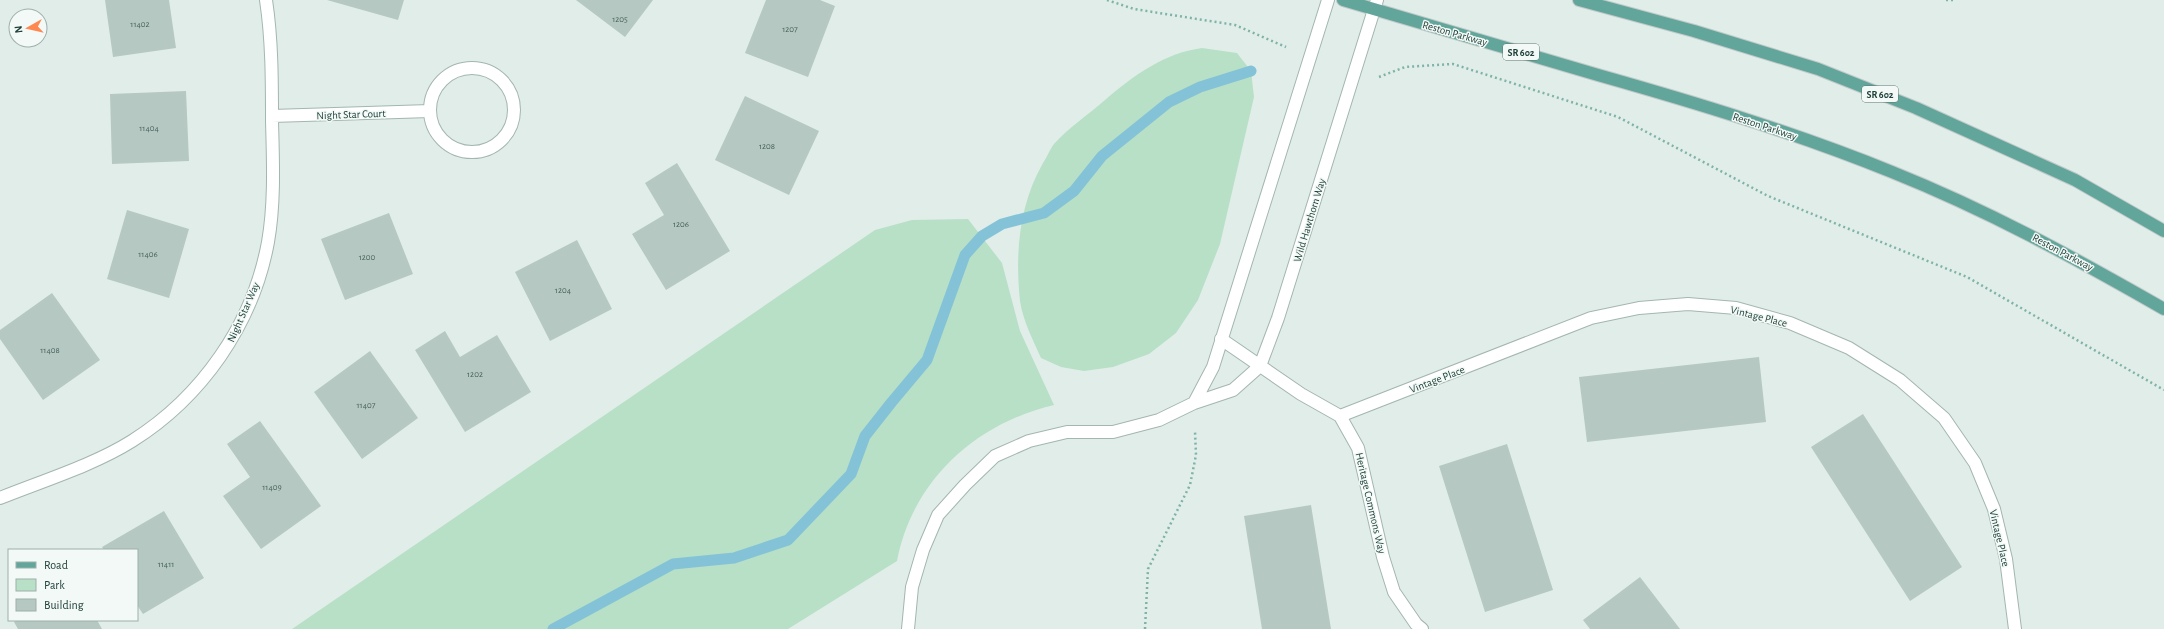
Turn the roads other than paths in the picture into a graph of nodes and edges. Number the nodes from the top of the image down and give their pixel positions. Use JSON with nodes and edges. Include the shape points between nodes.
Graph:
{"nodes":[{"id":1,"x":266,"y":0,"type":"edge"},
{"id":2,"x":1328,"y":0,"type":"edge"},
{"id":3,"x":1343,"y":0,"type":"edge"},
{"id":4,"x":1579,"y":0,"type":"edge"},
{"id":5,"x":1375,"y":4,"type":"edge"},
{"id":6,"x":430,"y":111,"type":"junction"},
{"id":7,"x":272,"y":116,"type":"junction"},
{"id":8,"x":2164,"y":231,"type":"edge"},
{"id":9,"x":2164,"y":309,"type":"edge"},
{"id":10,"x":1221,"y":339,"type":"junction"},
{"id":11,"x":1260,"y":366,"type":"junction"},
{"id":12,"x":1194,"y":403,"type":"junction"},
{"id":13,"x":1340,"y":416,"type":"junction"},
{"id":14,"x":0,"y":498,"type":"edge"},
{"id":15,"x":908,"y":629,"type":"edge"},
{"id":16,"x":1422,"y":629,"type":"edge"},
{"id":17,"x":2015,"y":629,"type":"edge"}],
"edges":[{"from":1,"to":7,"type":"street","name":"Night Star Way","via":[[270,26]]},
{"from":2,"to":10,"type":"street"},
{"from":3,"to":5,"type":"main road","name":"Reston Parkway","number":"SR 602"},
{"from":4,"to":8,"type":"main road","number":"SR 602","via":[[1694,31],[1818,69],[1916,108],[2074,180]]},
{"from":5,"to":9,"type":"main road","name":"Reston Parkway","number":"SR 602","via":[[1815,142],[1984,212],[2062,250]]},
{"from":5,"to":11,"type":"street","name":"Wild Hawthorn Way","via":[[1278,318]]},
{"from":6,"to":6,"type":"street","via":[[434,130],[448,145],[461,151],[482,152],[499,144],[511,128],[515,108],[510,90],[498,75],[479,68],[460,69],[442,80],[433,94]]},
{"from":6,"to":7,"type":"street","name":"Night Star Court"},
{"from":7,"to":14,"type":"street","name":"Night Star Way","via":[[273,177],[268,241],[256,287],[234,335],[207,376],[174,410],[132,441]]},
{"from":10,"to":11,"type":"street","name":"Heritage Commons Way"},
{"from":10,"to":12,"type":"street","via":[[1213,366]]},
{"from":11,"to":12,"type":"street","name":"Wild Hawthorn Way","via":[[1233,390]]},
{"from":11,"to":13,"type":"street","name":"Heritage Commons Way"},
{"from":12,"to":15,"type":"street","name":"Wild Hawthorn Way","via":[[1159,420],[1114,432],[1066,432],[1029,441],[995,456],[964,485],[938,515],[923,550],[912,587]]},
{"from":13,"to":16,"type":"street","name":"Heritage Commons Way","via":[[1358,448],[1383,557],[1394,592]]},
{"from":13,"to":17,"type":"street","name":"Vintage Place","via":[[1591,318],[1639,308],[1688,304],[1736,308],[1790,323],[1849,348],[1900,380],[1944,418],[1975,463],[1994,509],[2006,559]]}]}
